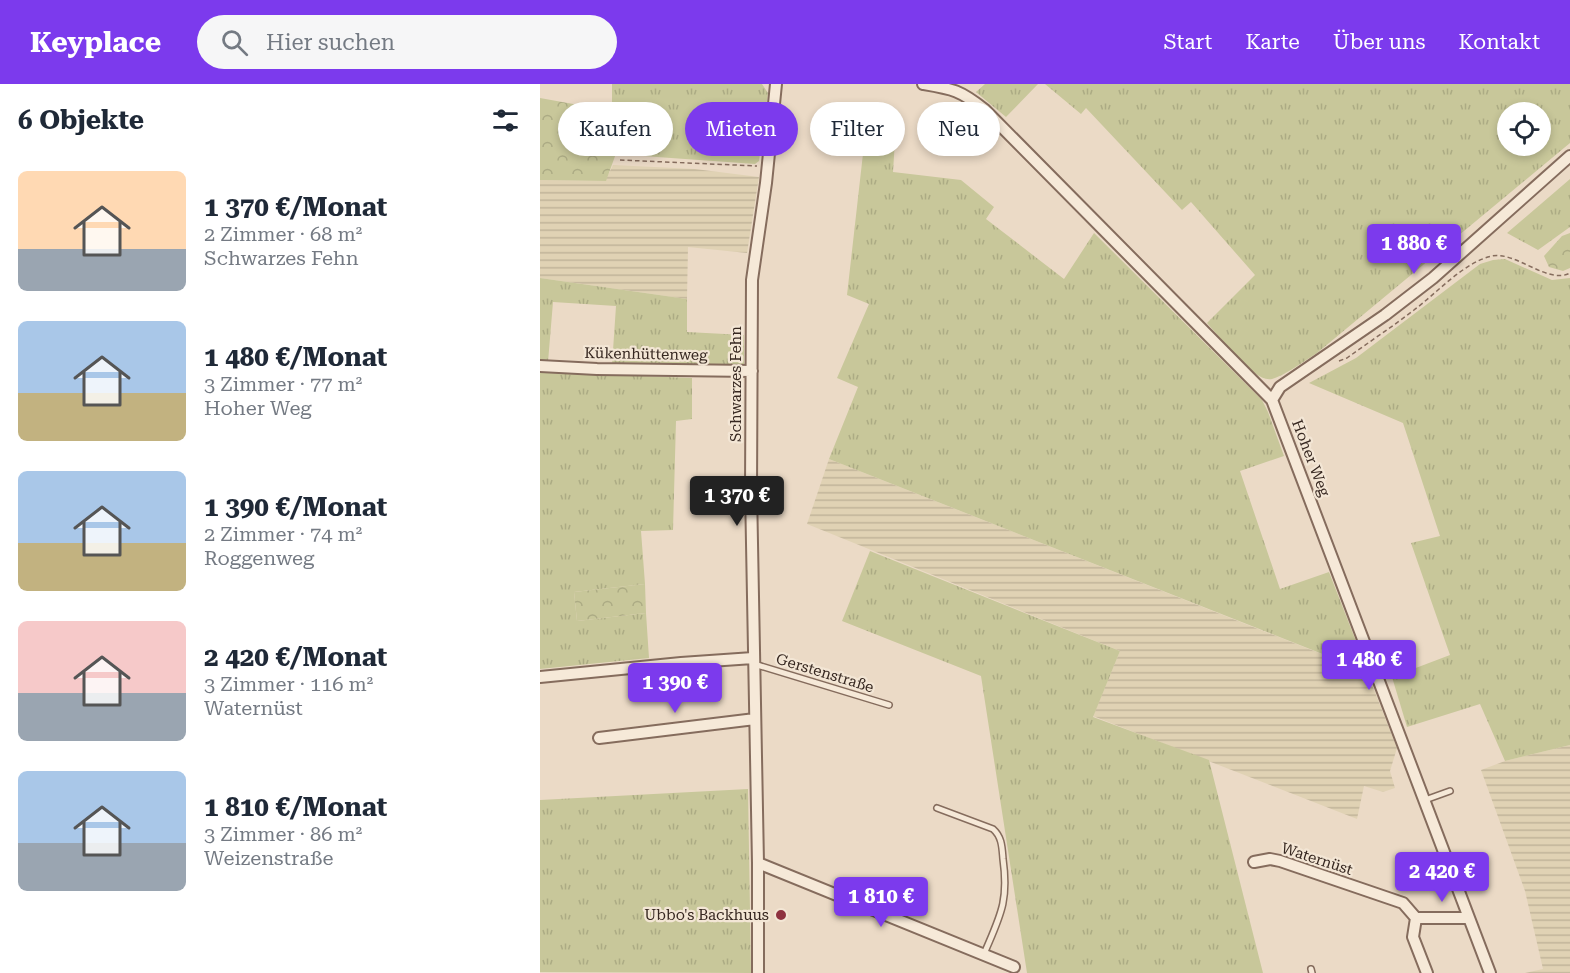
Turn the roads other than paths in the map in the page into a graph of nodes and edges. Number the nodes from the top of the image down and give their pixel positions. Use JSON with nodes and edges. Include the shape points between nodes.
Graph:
{"nodes":[{"id":1,"x":776,"y":84,"type":"edge"},
{"id":2,"x":923,"y":84,"type":"edge"},
{"id":3,"x":1570,"y":156,"type":"edge"},
{"id":4,"x":540,"y":366,"type":"edge"},
{"id":5,"x":752,"y":371,"type":"junction"},
{"id":6,"x":1272,"y":400,"type":"junction"},
{"id":7,"x":754,"y":661,"type":"junction"},
{"id":8,"x":540,"y":677,"type":"edge"},
{"id":9,"x":889,"y":705,"type":"dead end"},
{"id":10,"x":755,"y":719,"type":"junction"},
{"id":11,"x":599,"y":738,"type":"dead end"},
{"id":12,"x":1450,"y":791,"type":"dead end"},
{"id":13,"x":1425,"y":800,"type":"junction"},
{"id":14,"x":937,"y":808,"type":"dead end"},
{"id":15,"x":1254,"y":862,"type":"dead end"},
{"id":16,"x":758,"y":863,"type":"junction"},
{"id":17,"x":1416,"y":918,"type":"junction"},
{"id":18,"x":1469,"y":918,"type":"junction"},
{"id":19,"x":984,"y":954,"type":"junction"},
{"id":20,"x":1014,"y":967,"type":"dead end"},
{"id":21,"x":758,"y":973,"type":"edge"},
{"id":22,"x":1427,"y":973,"type":"edge"},
{"id":23,"x":1490,"y":973,"type":"edge"}],
"edges":[{"from":1,"to":5,"type":"street","name":"Schwarzes Fehn","via":[[752,280]]},
{"from":2,"to":6,"type":"street","name":"Hoher Weg","via":[[966,95],[985,110]]},
{"from":3,"to":6,"type":"street","via":[[1433,278],[1280,387]]},
{"from":4,"to":5,"type":"street","name":"Kükenhüttenweg"},
{"from":5,"to":7,"type":"street","name":"Schwarzes Fehn"},
{"from":6,"to":13,"type":"street","name":"Hoher Weg"},
{"from":7,"to":8,"type":"street","via":[[681,663]]},
{"from":7,"to":9,"type":"lane","name":"Gerstenstraße"},
{"from":7,"to":10,"type":"street","name":"Schwarzes Fehn"},
{"from":10,"to":11,"type":"street"},
{"from":10,"to":16,"type":"street","name":"Schwarzes Fehn"},
{"from":12,"to":13,"type":"lane"},
{"from":13,"to":18,"type":"street","name":"Hoher Weg"},
{"from":14,"to":19,"type":"lane","via":[[1000,835],[1006,883],[1004,905]]},
{"from":15,"to":17,"type":"street","name":"Waternüst","via":[[1280,861],[1403,903]]},
{"from":16,"to":19,"type":"street"},
{"from":16,"to":21,"type":"street","name":"Schwarzes Fehn"},
{"from":17,"to":18,"type":"street"},
{"from":17,"to":22,"type":"street","via":[[1413,937]]},
{"from":18,"to":23,"type":"street","name":"Hoher Weg"},
{"from":19,"to":20,"type":"street"}]}
